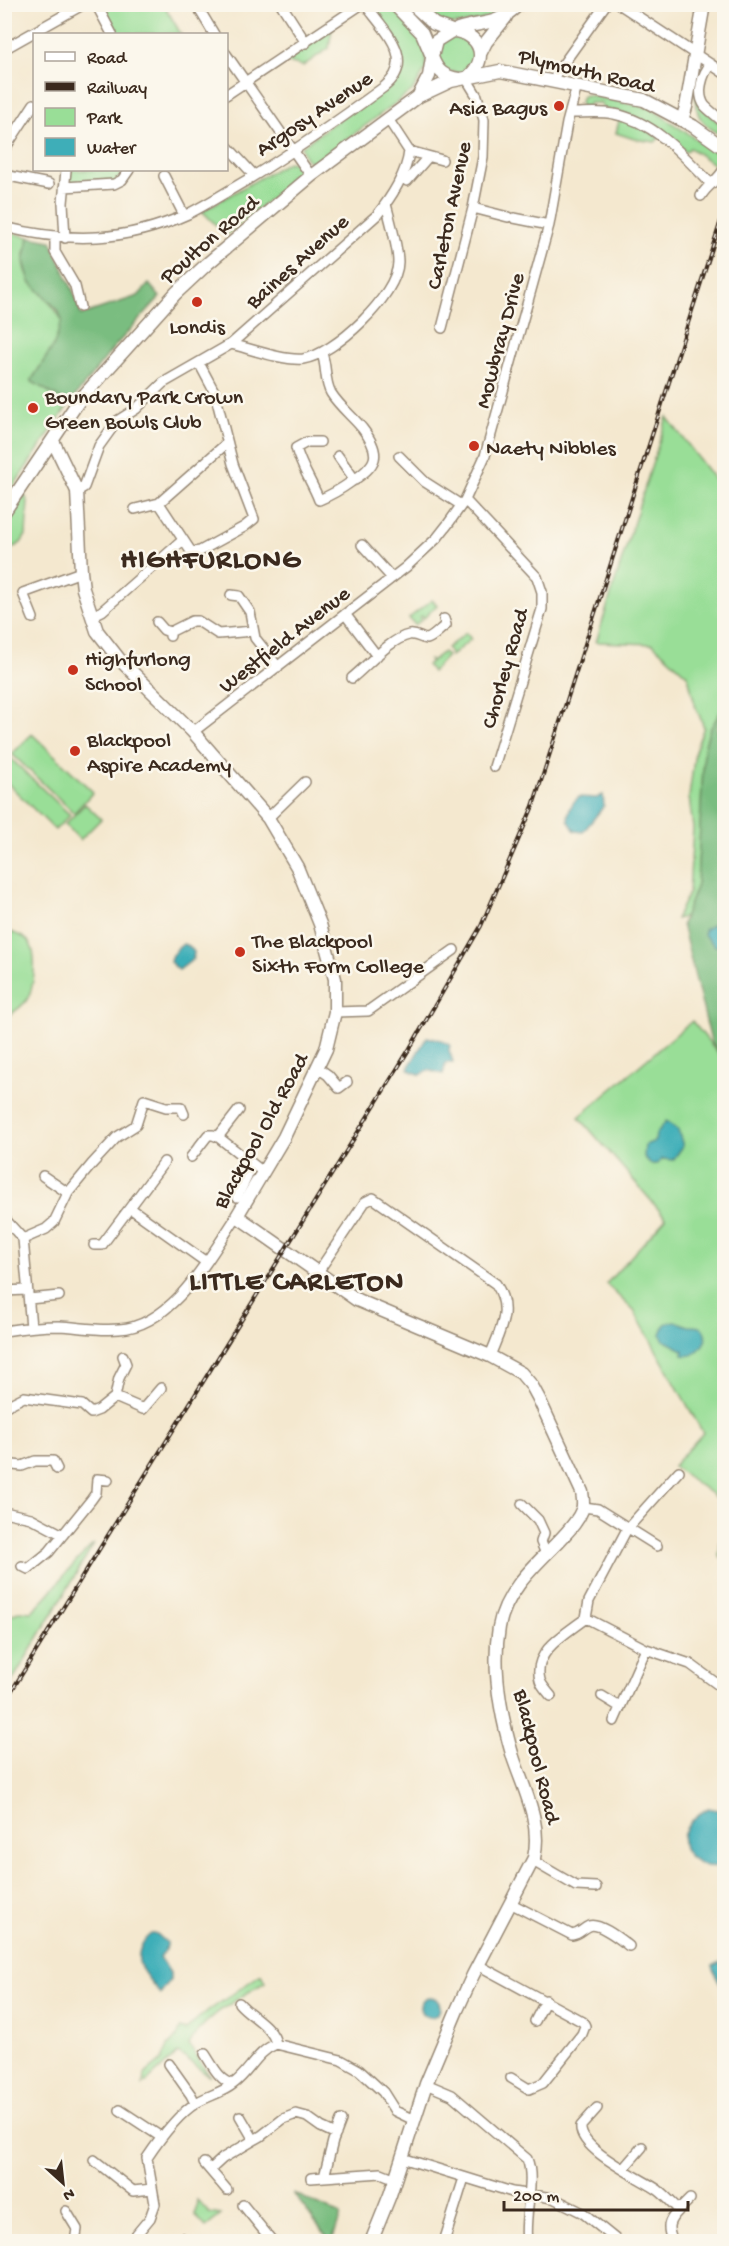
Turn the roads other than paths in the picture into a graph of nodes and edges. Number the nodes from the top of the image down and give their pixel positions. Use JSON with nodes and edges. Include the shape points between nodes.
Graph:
{"nodes":[{"id":1,"x":84,"y":4,"type":"edge"},
{"id":2,"x":96,"y":4,"type":"edge"},
{"id":3,"x":196,"y":4,"type":"edge"},
{"id":4,"x":281,"y":4,"type":"edge"},
{"id":5,"x":364,"y":4,"type":"edge"},
{"id":6,"x":394,"y":4,"type":"edge"},
{"id":7,"x":519,"y":4,"type":"edge"},
{"id":8,"x":606,"y":4,"type":"edge"},
{"id":9,"x":619,"y":4,"type":"edge"},
{"id":10,"x":704,"y":4,"type":"edge"},
{"id":11,"x":417,"y":6,"type":"edge"},
{"id":12,"x":506,"y":16,"type":"junction"},
{"id":13,"x":453,"y":31,"type":"junction"},
{"id":14,"x":111,"y":33,"type":"edge"},
{"id":15,"x":213,"y":33,"type":"edge"},
{"id":16,"x":306,"y":43,"type":"junction"},
{"id":17,"x":5,"y":48,"type":"edge"},
{"id":18,"x":481,"y":52,"type":"junction"},
{"id":19,"x":694,"y":53,"type":"junction"},
{"id":20,"x":432,"y":56,"type":"junction"},
{"id":21,"x":228,"y":57,"type":"edge"},
{"id":22,"x":711,"y":64,"type":"junction"},
{"id":23,"x":500,"y":71,"type":"junction"},
{"id":24,"x":724,"y":73,"type":"edge"},
{"id":25,"x":556,"y":74,"type":"dead end"},
{"id":26,"x":465,"y":78,"type":"junction"},
{"id":27,"x":246,"y":84,"type":"junction"},
{"id":28,"x":577,"y":86,"type":"junction"},
{"id":29,"x":228,"y":94,"type":"edge"},
{"id":30,"x":418,"y":96,"type":"junction"},
{"id":31,"x":33,"y":106,"type":"edge"},
{"id":32,"x":571,"y":113,"type":"junction"},
{"id":33,"x":388,"y":119,"type":"junction"},
{"id":34,"x":688,"y":123,"type":"junction"},
{"id":35,"x":724,"y":123,"type":"edge"},
{"id":36,"x":228,"y":147,"type":"edge"},
{"id":37,"x":724,"y":148,"type":"edge"},
{"id":38,"x":4,"y":150,"type":"edge"},
{"id":39,"x":294,"y":151,"type":"junction"},
{"id":40,"x":409,"y":151,"type":"junction"},
{"id":41,"x":428,"y":157,"type":"junction"},
{"id":42,"x":442,"y":160,"type":"dead end"},
{"id":43,"x":724,"y":169,"type":"edge"},
{"id":44,"x":66,"y":171,"type":"edge"},
{"id":45,"x":128,"y":171,"type":"edge"},
{"id":46,"x":4,"y":175,"type":"edge"},
{"id":47,"x":164,"y":176,"type":"dead end"},
{"id":48,"x":254,"y":176,"type":"junction"},
{"id":49,"x":311,"y":176,"type":"junction"},
{"id":50,"x":407,"y":181,"type":"dead end"},
{"id":51,"x":711,"y":184,"type":"junction"},
{"id":52,"x":44,"y":185,"type":"dead end"},
{"id":53,"x":64,"y":187,"type":"junction"},
{"id":54,"x":701,"y":196,"type":"dead end"},
{"id":55,"x":386,"y":204,"type":"junction"},
{"id":56,"x":473,"y":208,"type":"junction"},
{"id":57,"x":184,"y":215,"type":"junction"},
{"id":58,"x":549,"y":225,"type":"junction"},
{"id":59,"x":4,"y":227,"type":"edge"},
{"id":60,"x":60,"y":238,"type":"junction"},
{"id":61,"x":80,"y":307,"type":"dead end"},
{"id":62,"x":442,"y":328,"type":"dead end"},
{"id":63,"x":231,"y":344,"type":"junction"},
{"id":64,"x":322,"y":354,"type":"junction"},
{"id":65,"x":199,"y":363,"type":"junction"},
{"id":66,"x":53,"y":441,"type":"junction"},
{"id":67,"x":320,"y":442,"type":"dead end"},
{"id":68,"x":227,"y":444,"type":"junction"},
{"id":69,"x":338,"y":456,"type":"dead end"},
{"id":70,"x":399,"y":456,"type":"dead end"},
{"id":71,"x":40,"y":459,"type":"junction"},
{"id":72,"x":63,"y":460,"type":"junction"},
{"id":73,"x":355,"y":480,"type":"junction"},
{"id":74,"x":77,"y":491,"type":"junction"},
{"id":75,"x":319,"y":500,"type":"junction"},
{"id":76,"x":159,"y":503,"type":"junction"},
{"id":77,"x":463,"y":503,"type":"junction"},
{"id":78,"x":135,"y":509,"type":"dead end"},
{"id":79,"x":321,"y":511,"type":"dead end"},
{"id":80,"x":4,"y":512,"type":"edge"},
{"id":81,"x":183,"y":540,"type":"junction"},
{"id":82,"x":363,"y":550,"type":"dead end"},
{"id":83,"x":81,"y":572,"type":"junction"},
{"id":84,"x":394,"y":576,"type":"junction"},
{"id":85,"x":237,"y":593,"type":"dead end"},
{"id":86,"x":199,"y":610,"type":"dead end"},
{"id":87,"x":345,"y":614,"type":"junction"},
{"id":88,"x":92,"y":616,"type":"junction"},
{"id":89,"x":33,"y":618,"type":"dead end"},
{"id":90,"x":198,"y":621,"type":"junction"},
{"id":91,"x":157,"y":622,"type":"dead end"},
{"id":92,"x":447,"y":624,"type":"dead end"},
{"id":93,"x":253,"y":631,"type":"junction"},
{"id":94,"x":377,"y":656,"type":"junction"},
{"id":95,"x":278,"y":667,"type":"junction"},
{"id":96,"x":352,"y":678,"type":"dead end"},
{"id":97,"x":193,"y":732,"type":"junction"},
{"id":98,"x":494,"y":767,"type":"dead end"},
{"id":99,"x":305,"y":782,"type":"dead end"},
{"id":100,"x":267,"y":818,"type":"junction"},
{"id":101,"x":454,"y":950,"type":"dead end"},
{"id":102,"x":335,"y":1012,"type":"junction"},
{"id":103,"x":318,"y":1068,"type":"junction"},
{"id":104,"x":347,"y":1082,"type":"dead end"},
{"id":105,"x":183,"y":1107,"type":"dead end"},
{"id":106,"x":239,"y":1110,"type":"dead end"},
{"id":107,"x":218,"y":1137,"type":"junction"},
{"id":108,"x":191,"y":1157,"type":"dead end"},
{"id":109,"x":248,"y":1160,"type":"junction"},
{"id":110,"x":262,"y":1172,"type":"junction"},
{"id":111,"x":43,"y":1176,"type":"dead end"},
{"id":112,"x":167,"y":1176,"type":"dead end"},
{"id":113,"x":68,"y":1193,"type":"junction"},
{"id":114,"x":237,"y":1197,"type":"dead end"},
{"id":115,"x":130,"y":1208,"type":"junction"},
{"id":116,"x":237,"y":1216,"type":"junction"},
{"id":117,"x":4,"y":1218,"type":"edge"},
{"id":118,"x":23,"y":1239,"type":"junction"},
{"id":119,"x":100,"y":1247,"type":"dead end"},
{"id":120,"x":206,"y":1262,"type":"junction"},
{"id":121,"x":318,"y":1272,"type":"junction"},
{"id":122,"x":4,"y":1291,"type":"edge"},
{"id":123,"x":28,"y":1294,"type":"junction"},
{"id":124,"x":59,"y":1296,"type":"dead end"},
{"id":125,"x":31,"y":1327,"type":"junction"},
{"id":126,"x":4,"y":1331,"type":"edge"},
{"id":127,"x":490,"y":1356,"type":"junction"},
{"id":128,"x":127,"y":1362,"type":"dead end"},
{"id":129,"x":161,"y":1388,"type":"dead end"},
{"id":130,"x":115,"y":1397,"type":"junction"},
{"id":131,"x":4,"y":1407,"type":"edge"},
{"id":132,"x":56,"y":1461,"type":"dead end"},
{"id":133,"x":4,"y":1464,"type":"edge"},
{"id":134,"x":679,"y":1471,"type":"dead end"},
{"id":135,"x":108,"y":1480,"type":"dead end"},
{"id":136,"x":522,"y":1504,"type":"dead end"},
{"id":137,"x":584,"y":1508,"type":"junction"},
{"id":138,"x":4,"y":1512,"type":"edge"},
{"id":139,"x":627,"y":1529,"type":"junction"},
{"id":140,"x":63,"y":1535,"type":"junction"},
{"id":141,"x":657,"y":1546,"type":"dead end"},
{"id":142,"x":546,"y":1554,"type":"junction"},
{"id":143,"x":27,"y":1570,"type":"dead end"},
{"id":144,"x":586,"y":1618,"type":"junction"},
{"id":145,"x":646,"y":1649,"type":"junction"},
{"id":146,"x":724,"y":1689,"type":"edge"},
{"id":147,"x":602,"y":1695,"type":"dead end"},
{"id":148,"x":551,"y":1696,"type":"dead end"},
{"id":149,"x":620,"y":1707,"type":"junction"},
{"id":150,"x":614,"y":1721,"type":"dead end"},
{"id":151,"x":533,"y":1860,"type":"junction"},
{"id":152,"x":596,"y":1887,"type":"dead end"},
{"id":153,"x":510,"y":1903,"type":"junction"},
{"id":154,"x":629,"y":1946,"type":"dead end"},
{"id":155,"x":478,"y":1965,"type":"junction"},
{"id":156,"x":546,"y":2000,"type":"junction"},
{"id":157,"x":239,"y":2004,"type":"dead end"},
{"id":158,"x":536,"y":2021,"type":"dead end"},
{"id":159,"x":276,"y":2044,"type":"junction"},
{"id":160,"x":205,"y":2054,"type":"dead end"},
{"id":161,"x":170,"y":2064,"type":"dead end"},
{"id":162,"x":517,"y":2078,"type":"dead end"},
{"id":163,"x":233,"y":2084,"type":"junction"},
{"id":164,"x":426,"y":2084,"type":"junction"},
{"id":165,"x":532,"y":2088,"type":"junction"},
{"id":166,"x":535,"y":2099,"type":"dead end"},
{"id":167,"x":195,"y":2103,"type":"junction"},
{"id":168,"x":597,"y":2108,"type":"dead end"},
{"id":169,"x":120,"y":2110,"type":"dead end"},
{"id":170,"x":240,"y":2116,"type":"dead end"},
{"id":171,"x":341,"y":2120,"type":"dead end"},
{"id":172,"x":414,"y":2120,"type":"junction"},
{"id":173,"x":336,"y":2134,"type":"junction"},
{"id":174,"x":161,"y":2138,"type":"junction"},
{"id":175,"x":254,"y":2140,"type":"junction"},
{"id":176,"x":642,"y":2147,"type":"dead end"},
{"id":177,"x":402,"y":2157,"type":"junction"},
{"id":178,"x":94,"y":2160,"type":"dead end"},
{"id":179,"x":623,"y":2169,"type":"junction"},
{"id":180,"x":324,"y":2177,"type":"junction"},
{"id":181,"x":311,"y":2178,"type":"dead end"},
{"id":182,"x":464,"y":2178,"type":"junction"},
{"id":183,"x":396,"y":2179,"type":"junction"},
{"id":184,"x":152,"y":2189,"type":"junction"},
{"id":185,"x":227,"y":2190,"type":"dead end"},
{"id":186,"x":528,"y":2194,"type":"junction"},
{"id":187,"x":690,"y":2199,"type":"dead end"},
{"id":188,"x":243,"y":2205,"type":"dead end"},
{"id":189,"x":679,"y":2210,"type":"junction"},
{"id":190,"x":66,"y":2211,"type":"dead end"},
{"id":191,"x":4,"y":2236,"type":"edge"},
{"id":192,"x":16,"y":2241,"type":"edge"},
{"id":193,"x":75,"y":2241,"type":"edge"},
{"id":194,"x":130,"y":2241,"type":"edge"},
{"id":195,"x":273,"y":2241,"type":"edge"},
{"id":196,"x":371,"y":2241,"type":"edge"},
{"id":197,"x":444,"y":2241,"type":"edge"},
{"id":198,"x":527,"y":2241,"type":"edge"},
{"id":199,"x":619,"y":2241,"type":"edge"},
{"id":200,"x":673,"y":2241,"type":"edge"}],
"edges":[{"from":1,"to":17,"type":"street"},
{"from":2,"to":14,"type":"street"},
{"from":3,"to":15,"type":"street"},
{"from":4,"to":16,"type":"street"},
{"from":5,"to":16,"type":"street"},
{"from":5,"to":39,"type":"street","name":"Argosy Avenue","via":[[397,48],[399,61],[394,79]]},
{"from":6,"to":20,"type":"main road","via":[[422,33]]},
{"from":7,"to":12,"type":"main road"},
{"from":8,"to":25,"type":"street"},
{"from":9,"to":19,"type":"street"},
{"from":10,"to":19,"type":"main road"},
{"from":11,"to":13,"type":"main road","via":[[434,24]]},
{"from":12,"to":13,"type":"main road"},
{"from":12,"to":18,"type":"main road"},
{"from":13,"to":18,"type":"main road","via":[[467,33]]},
{"from":13,"to":20,"type":"main road","via":[[436,41]]},
{"from":16,"to":27,"type":"street"},
{"from":18,"to":23,"type":"main road","name":"Plymouth Road"},
{"from":18,"to":26,"type":"main road","via":[[478,65]]},
{"from":19,"to":22,"type":"street"},
{"from":19,"to":34,"type":"main road","via":[[686,107]]},
{"from":20,"to":26,"type":"main road","via":[[440,72]]},
{"from":20,"to":30,"type":"main road","name":"Poulton Road","via":[[430,72]]},
{"from":21,"to":27,"type":"street"},
{"from":22,"to":24,"type":"street"},
{"from":22,"to":35,"type":"street","via":[[702,76],[702,101]]},
{"from":23,"to":26,"type":"main road","name":"Plymouth Road"},
{"from":23,"to":28,"type":"main road","name":"Plymouth Road"},
{"from":26,"to":30,"type":"main road","name":"Poulton Road"},
{"from":26,"to":56,"type":"street","name":"Carleton Avenue","via":[[477,96],[484,120],[483,157]]},
{"from":27,"to":29,"type":"street"},
{"from":27,"to":39,"type":"street"},
{"from":28,"to":32,"type":"street","name":"Mowbray Drive"},
{"from":28,"to":34,"type":"main road","name":"Plymouth Road","via":[[644,100]]},
{"from":30,"to":33,"type":"main road","name":"Poulton Road"},
{"from":31,"to":38,"type":"street"},
{"from":32,"to":51,"type":"street","name":"Plymouth Road","via":[[607,112],[644,124]]},
{"from":32,"to":58,"type":"street","name":"Mowbray Drive"},
{"from":33,"to":40,"type":"street"},
{"from":33,"to":49,"type":"main road","name":"Poulton Road"},
{"from":34,"to":37,"type":"main road","name":"Plymouth Road"},
{"from":36,"to":48,"type":"street"},
{"from":39,"to":48,"type":"street","name":"Argosy Avenue"},
{"from":39,"to":49,"type":"street"},
{"from":40,"to":41,"type":"street"},
{"from":40,"to":55,"type":"street","name":"Baines Avenue"},
{"from":41,"to":42,"type":"street"},
{"from":41,"to":50,"type":"street"},
{"from":43,"to":51,"type":"street"},
{"from":44,"to":53,"type":"street"},
{"from":45,"to":53,"type":"street","via":[[114,184]]},
{"from":46,"to":52,"type":"street"},
{"from":47,"to":57,"type":"street"},
{"from":48,"to":57,"type":"street","name":"Argosy Avenue"},
{"from":49,"to":66,"type":"main road","name":"Poulton Road","via":[[172,298],[78,402]]},
{"from":51,"to":54,"type":"street"},
{"from":53,"to":60,"type":"street"},
{"from":55,"to":63,"type":"street","name":"Baines Avenue"},
{"from":55,"to":64,"type":"street","via":[[398,263],[390,287],[379,303]]},
{"from":56,"to":58,"type":"street"},
{"from":56,"to":62,"type":"street","name":"Carleton Avenue"},
{"from":57,"to":60,"type":"street","name":"Argosy Avenue","via":[[131,233]]},
{"from":58,"to":77,"type":"street","name":"Mowbray Drive","via":[[485,456]]},
{"from":59,"to":60,"type":"street","name":"Argosy Avenue"},
{"from":60,"to":61,"type":"street","via":[[56,252],[75,286]]},
{"from":63,"to":64,"type":"street","via":[[300,359]]},
{"from":63,"to":65,"type":"street","name":"Baines Avenue"},
{"from":64,"to":73,"type":"street","via":[[331,393],[375,448],[372,466]]},
{"from":65,"to":68,"type":"street","via":[[215,393]]},
{"from":65,"to":74,"type":"street","name":"Baines Avenue","via":[[164,383],[112,427],[99,446],[84,487]]},
{"from":66,"to":71,"type":"main road","name":"Poulton Road"},
{"from":66,"to":72,"type":"main road","name":"Blackpool Old Road"},
{"from":67,"to":75,"type":"street","via":[[291,447]]},
{"from":68,"to":76,"type":"street"},
{"from":68,"to":81,"type":"street","via":[[254,519],[200,551],[190,550]]},
{"from":69,"to":73,"type":"street"},
{"from":70,"to":77,"type":"street","name":"Chorley Road","via":[[425,482]]},
{"from":71,"to":72,"type":"main road"},
{"from":71,"to":80,"type":"main road","name":"Poulton Road"},
{"from":72,"to":74,"type":"main road","name":"Blackpool Old Road"},
{"from":73,"to":75,"type":"street"},
{"from":74,"to":83,"type":"main road","name":"Blackpool Old Road"},
{"from":75,"to":79,"type":"street"},
{"from":76,"to":78,"type":"street"},
{"from":76,"to":81,"type":"street"},
{"from":77,"to":84,"type":"street","name":"Mowbray Drive","via":[[437,538]]},
{"from":77,"to":98,"type":"street","name":"Chorley Road","via":[[537,577],[542,592],[542,609],[533,642]]},
{"from":81,"to":88,"type":"street"},
{"from":82,"to":84,"type":"street"},
{"from":83,"to":88,"type":"main road","name":"Blackpool Old Road"},
{"from":83,"to":89,"type":"street","via":[[21,594]]},
{"from":84,"to":87,"type":"street","name":"Westfield Avenue"},
{"from":85,"to":93,"type":"street","via":[[250,612]]},
{"from":86,"to":90,"type":"street"},
{"from":87,"to":94,"type":"street"},
{"from":87,"to":95,"type":"street","name":"Westfield Avenue"},
{"from":88,"to":97,"type":"main road","name":"Blackpool Old Road","via":[[97,631],[119,658]]},
{"from":90,"to":91,"type":"street","via":[[170,634]]},
{"from":90,"to":93,"type":"street","via":[[218,634]]},
{"from":92,"to":94,"type":"street","via":[[428,638],[408,635]]},
{"from":93,"to":95,"type":"street","via":[[258,644]]},
{"from":94,"to":96,"type":"street"},
{"from":95,"to":97,"type":"street","name":"Westfield Avenue"},
{"from":97,"to":100,"type":"main road","name":"Blackpool Old Road"},
{"from":99,"to":100,"type":"street"},
{"from":100,"to":102,"type":"main road","name":"Blackpool Old Road","via":[[297,867],[320,924],[335,979]]},
{"from":101,"to":102,"type":"street","via":[[368,1011]]},
{"from":102,"to":103,"type":"main road","name":"Blackpool Old Road"},
{"from":103,"to":104,"type":"street","via":[[339,1088]]},
{"from":103,"to":110,"type":"main road","name":"Blackpool Old Road"},
{"from":105,"to":113,"type":"street","via":[[166,1107],[145,1095],[135,1125],[117,1137]]},
{"from":106,"to":107,"type":"street"},
{"from":107,"to":108,"type":"street","via":[[208,1135]]},
{"from":107,"to":109,"type":"street"},
{"from":109,"to":110,"type":"street"},
{"from":109,"to":114,"type":"street","via":[[248,1177]]},
{"from":110,"to":116,"type":"main road","name":"Blackpool Old Road"},
{"from":111,"to":113,"type":"street"},
{"from":112,"to":115,"type":"street","via":[[161,1166]]},
{"from":113,"to":118,"type":"street","via":[[54,1222]]},
{"from":115,"to":119,"type":"street"},
{"from":115,"to":120,"type":"street"},
{"from":116,"to":120,"type":"street","name":"Blackpool Old Road"},
{"from":116,"to":121,"type":"main road"},
{"from":117,"to":118,"type":"street"},
{"from":118,"to":123,"type":"street"},
{"from":120,"to":125,"type":"street","name":"Blackpool Old Road","via":[[182,1294],[144,1323],[120,1329]]},
{"from":121,"to":127,"type":"main road","via":[[357,1300]]},
{"from":121,"to":127,"type":"street","via":[[365,1203],[373,1198],[496,1284],[503,1295],[505,1317]]},
{"from":122,"to":123,"type":"street"},
{"from":123,"to":124,"type":"street"},
{"from":123,"to":125,"type":"street"},
{"from":125,"to":126,"type":"street","name":"Blackpool Old Road"},
{"from":127,"to":137,"type":"main road","via":[[521,1373],[532,1386],[582,1492]]},
{"from":128,"to":130,"type":"street","via":[[118,1378]]},
{"from":129,"to":130,"type":"street","via":[[143,1409]]},
{"from":130,"to":131,"type":"street","via":[[90,1417],[82,1406],[24,1397]]},
{"from":132,"to":133,"type":"street","via":[[22,1466]]},
{"from":134,"to":139,"type":"street"},
{"from":135,"to":140,"type":"street","via":[[93,1477],[96,1493]]},
{"from":136,"to":142,"type":"street","via":[[538,1520]]},
{"from":137,"to":139,"type":"street","via":[[598,1509]]},
{"from":137,"to":142,"type":"main road","name":"Blackpool Road"},
{"from":138,"to":140,"type":"street","via":[[31,1518]]},
{"from":139,"to":141,"type":"street"},
{"from":139,"to":144,"type":"street","via":[[589,1601]]},
{"from":140,"to":143,"type":"street"},
{"from":142,"to":151,"type":"main road","name":"Blackpool Road","via":[[503,1607],[496,1645],[510,1745],[536,1822],[538,1842]]},
{"from":144,"to":145,"type":"street"},
{"from":144,"to":148,"type":"street","via":[[542,1656],[540,1682]]},
{"from":145,"to":146,"type":"street","via":[[690,1664]]},
{"from":145,"to":149,"type":"street"},
{"from":147,"to":149,"type":"street"},
{"from":149,"to":150,"type":"street"},
{"from":151,"to":152,"type":"street","via":[[576,1886]]},
{"from":151,"to":153,"type":"main road","name":"Blackpool Road"},
{"from":153,"to":154,"type":"street","via":[[572,1935],[596,1925]]},
{"from":153,"to":155,"type":"main road","name":"Blackpool Road"},
{"from":155,"to":156,"type":"street"},
{"from":155,"to":164,"type":"main road","name":"Blackpool Road"},
{"from":156,"to":158,"type":"street"},
{"from":156,"to":165,"type":"street","via":[[581,2019],[585,2026],[543,2084]]},
{"from":157,"to":159,"type":"street","via":[[268,2029]]},
{"from":159,"to":163,"type":"street","via":[[260,2052]]},
{"from":159,"to":172,"type":"street","via":[[341,2060],[383,2092],[395,2110]]},
{"from":160,"to":163,"type":"street","via":[[218,2074]]},
{"from":161,"to":167,"type":"street"},
{"from":162,"to":165,"type":"street","via":[[524,2087]]},
{"from":163,"to":167,"type":"street"},
{"from":164,"to":172,"type":"main road","name":"Blackpool Road"},
{"from":164,"to":186,"type":"street","via":[[452,2095],[527,2159]]},
{"from":165,"to":166,"type":"street"},
{"from":167,"to":174,"type":"street"},
{"from":168,"to":179,"type":"street","via":[[580,2132],[586,2143]]},
{"from":169,"to":174,"type":"street"},
{"from":170,"to":175,"type":"street"},
{"from":171,"to":173,"type":"street"},
{"from":172,"to":177,"type":"main road","name":"Blackpool Road"},
{"from":173,"to":175,"type":"street","via":[[296,2114]]},
{"from":173,"to":180,"type":"street"},
{"from":174,"to":184,"type":"street","via":[[147,2158]]},
{"from":175,"to":185,"type":"street","via":[[208,2166]]},
{"from":176,"to":179,"type":"street"},
{"from":177,"to":182,"type":"street"},
{"from":177,"to":183,"type":"main road","name":"Blackpool Road"},
{"from":178,"to":184,"type":"street","via":[[133,2191]]},
{"from":179,"to":189,"type":"street","via":[[660,2191]]},
{"from":180,"to":181,"type":"street"},
{"from":180,"to":183,"type":"street","via":[[381,2173]]},
{"from":182,"to":186,"type":"street"},
{"from":182,"to":197,"type":"street"},
{"from":183,"to":196,"type":"main road","name":"Blackpool Road"},
{"from":184,"to":194,"type":"street","via":[[155,2204],[150,2218]]},
{"from":186,"to":198,"type":"street"},
{"from":186,"to":199,"type":"street","via":[[567,2203]]},
{"from":187,"to":189,"type":"street"},
{"from":188,"to":195,"type":"street"},
{"from":189,"to":200,"type":"street","via":[[668,2222]]},
{"from":190,"to":193,"type":"street","via":[[77,2229]]},
{"from":191,"to":192,"type":"street"}]}
